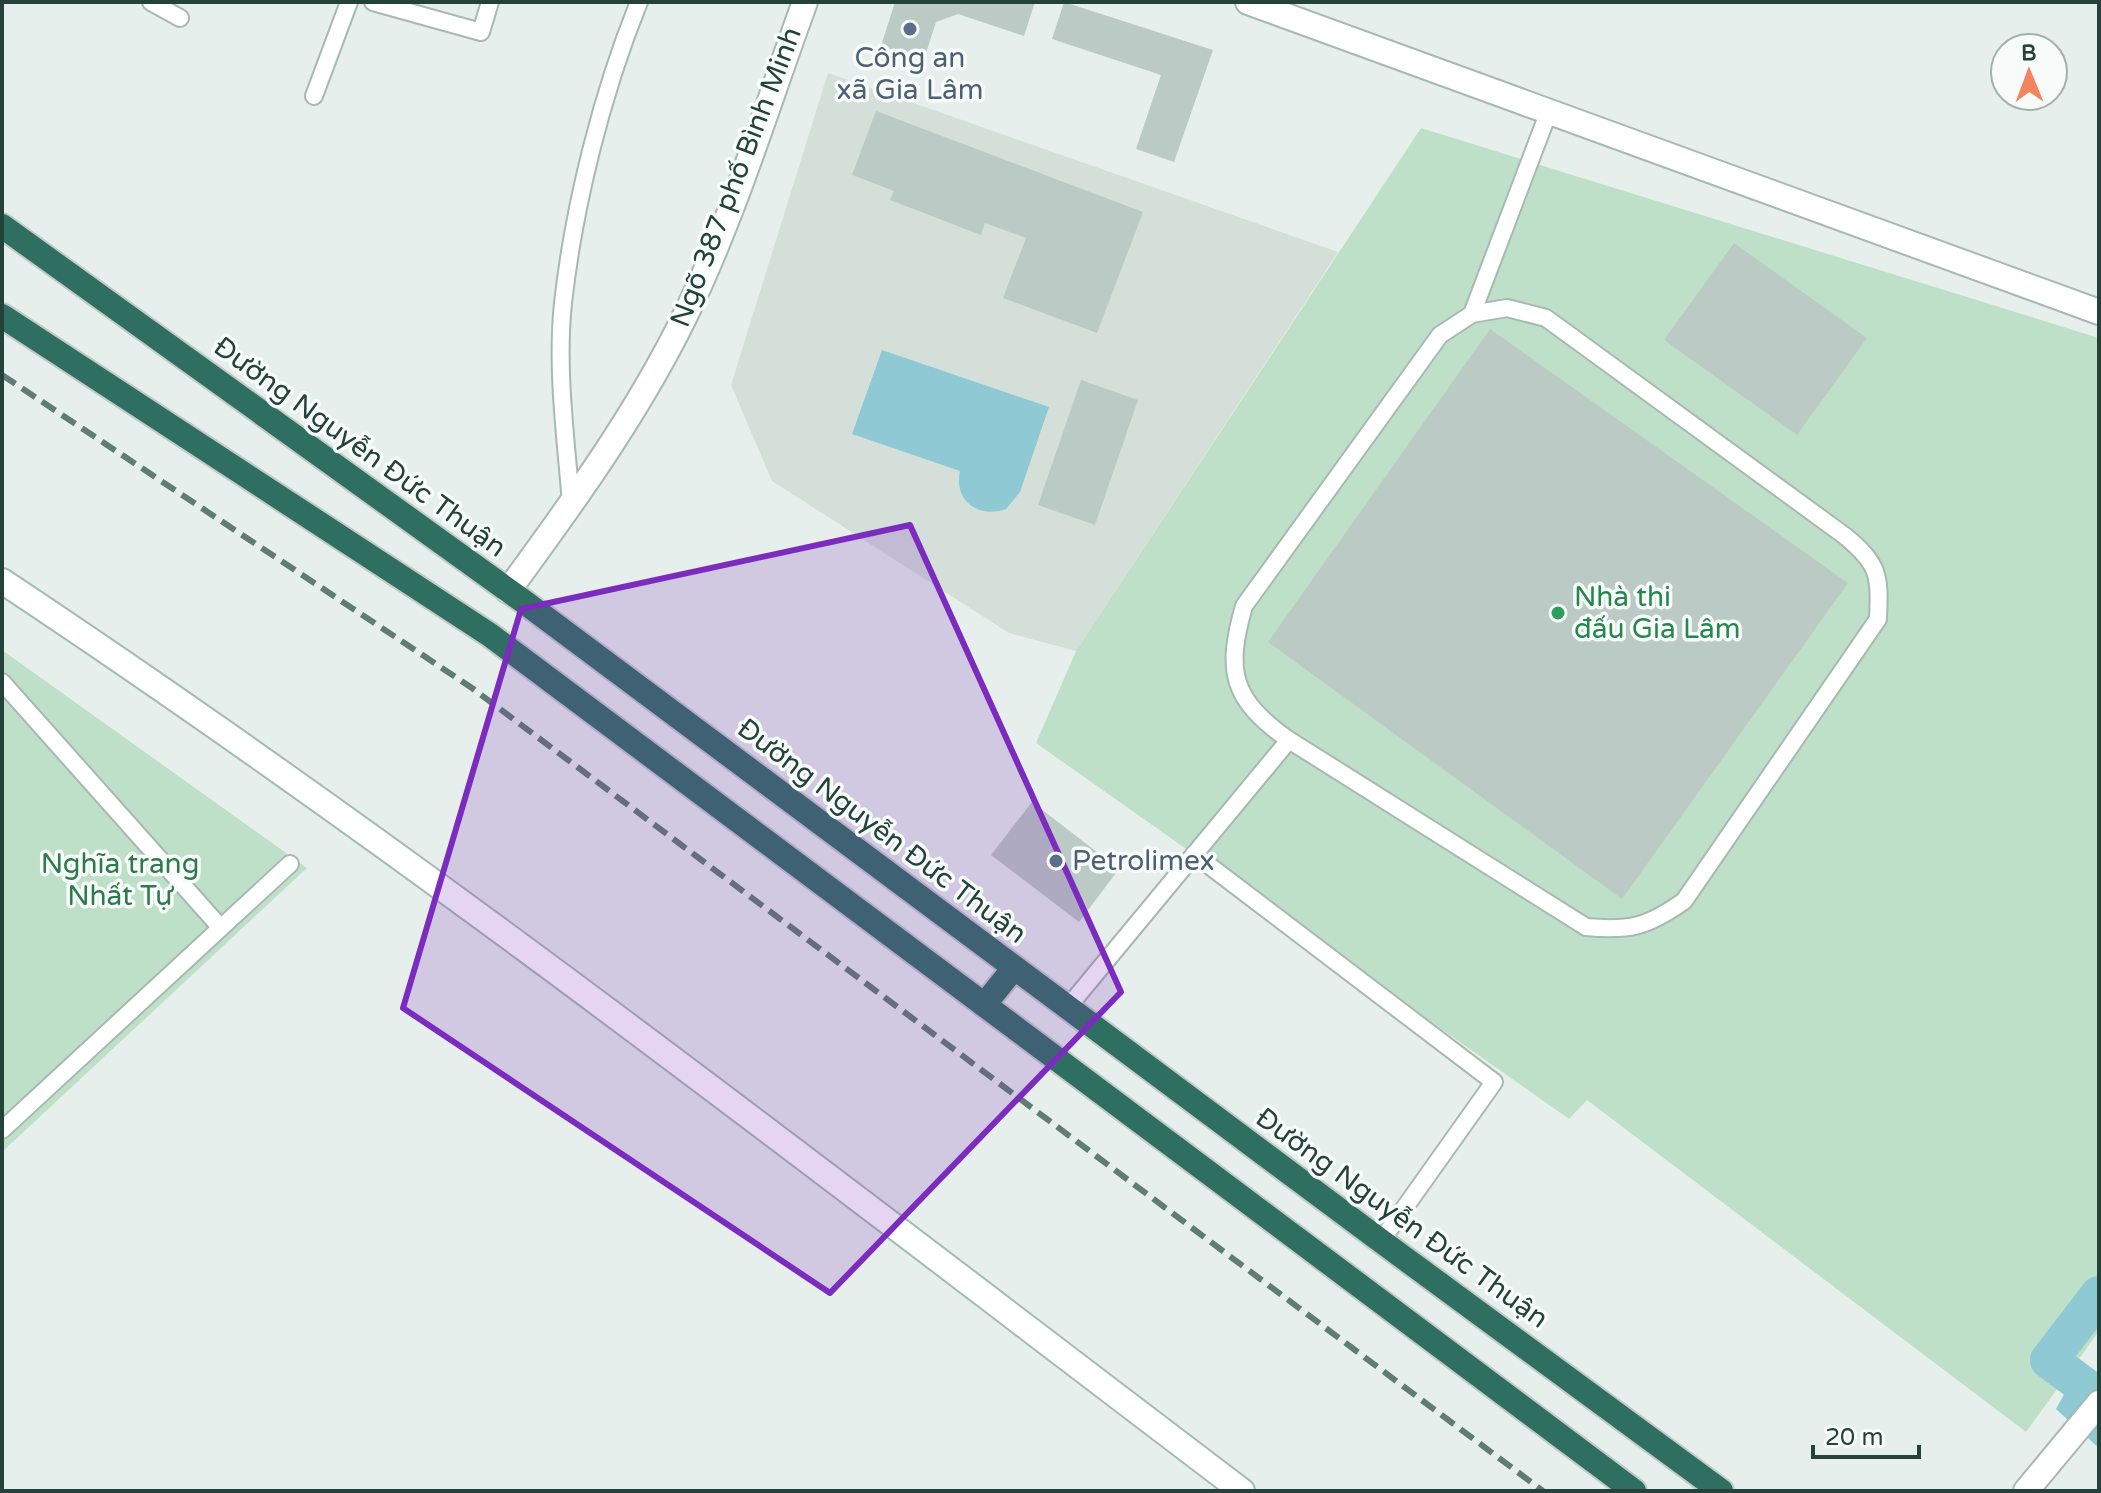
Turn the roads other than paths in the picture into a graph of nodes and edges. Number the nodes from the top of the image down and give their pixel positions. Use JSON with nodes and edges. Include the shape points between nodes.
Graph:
{"nodes":[{"id":1,"x":151,"y":2,"type":"edge"},
{"id":2,"x":349,"y":2,"type":"edge"},
{"id":3,"x":373,"y":2,"type":"edge"},
{"id":4,"x":490,"y":2,"type":"edge"},
{"id":5,"x":639,"y":2,"type":"edge"},
{"id":6,"x":805,"y":2,"type":"edge"},
{"id":7,"x":1248,"y":2,"type":"edge"},
{"id":8,"x":180,"y":18,"type":"dead end"},
{"id":9,"x":314,"y":96,"type":"dead end"},
{"id":10,"x":1549,"y":111,"type":"junction"},
{"id":11,"x":2,"y":226,"type":"edge"},
{"id":12,"x":2099,"y":312,"type":"edge"},
{"id":13,"x":1472,"y":314,"type":"junction"},
{"id":14,"x":2,"y":316,"type":"edge"},
{"id":15,"x":571,"y":504,"type":"junction"},
{"id":16,"x":2,"y":581,"type":"edge"},
{"id":17,"x":508,"y":591,"type":"junction"},
{"id":18,"x":2,"y":682,"type":"edge"},
{"id":19,"x":1289,"y":740,"type":"junction"},
{"id":20,"x":1194,"y":854,"type":"junction"},
{"id":21,"x":290,"y":864,"type":"dead end"},
{"id":22,"x":221,"y":928,"type":"junction"},
{"id":23,"x":1014,"y":968,"type":"junction"},
{"id":24,"x":984,"y":1005,"type":"junction"},
{"id":25,"x":1068,"y":1007,"type":"junction"},
{"id":26,"x":2,"y":1130,"type":"edge"},
{"id":27,"x":1381,"y":1241,"type":"junction"},
{"id":28,"x":2099,"y":1403,"type":"edge"},
{"id":29,"x":1242,"y":1491,"type":"edge"},
{"id":30,"x":1634,"y":1491,"type":"edge"},
{"id":31,"x":1721,"y":1491,"type":"edge"},
{"id":32,"x":2026,"y":1491,"type":"edge"}],
"edges":[{"from":1,"to":8,"type":"lane"},
{"from":2,"to":9,"type":"lane"},
{"from":3,"to":4,"type":"lane","via":[[481,32]]},
{"from":5,"to":15,"type":"lane","via":[[606,101],[563,304],[562,395]]},
{"from":6,"to":15,"type":"street","name":"Ngõ 387 phố Bình Minh","via":[[683,320],[639,401]]},
{"from":7,"to":10,"type":"street"},
{"from":10,"to":12,"type":"street"},
{"from":10,"to":13,"type":"lane"},
{"from":11,"to":17,"type":"highway","name":"Đường Nguyễn Đức Thuận"},
{"from":13,"to":19,"type":"lane","via":[[1440,335],[1244,606],[1234,641],[1238,685],[1256,717]]},
{"from":13,"to":19,"type":"lane","via":[[1507,308],[1546,318],[1845,536],[1869,556],[1880,586],[1878,619],[1684,901],[1657,920],[1625,930],[1586,927]]},
{"from":14,"to":24,"type":"highway","via":[[490,635]]},
{"from":15,"to":17,"type":"street","name":"Ngõ 387 phố Bình Minh"},
{"from":16,"to":29,"type":"street","via":[[345,815]]},
{"from":17,"to":23,"type":"highway","name":"Đường Nguyễn Đức Thuận"},
{"from":18,"to":22,"type":"lane"},
{"from":19,"to":20,"type":"lane"},
{"from":20,"to":25,"type":"lane"},
{"from":20,"to":27,"type":"lane","via":[[1494,1082]]},
{"from":21,"to":22,"type":"lane"},
{"from":22,"to":26,"type":"lane"},
{"from":23,"to":24,"type":"highway"},
{"from":23,"to":25,"type":"highway","name":"Đường Nguyễn Đức Thuận"},
{"from":24,"to":30,"type":"highway"},
{"from":25,"to":27,"type":"highway","name":"Đường Nguyễn Đức Thuận"},
{"from":27,"to":31,"type":"highway","name":"Đường Nguyễn Đức Thuận"},
{"from":28,"to":32,"type":"street"}]}
